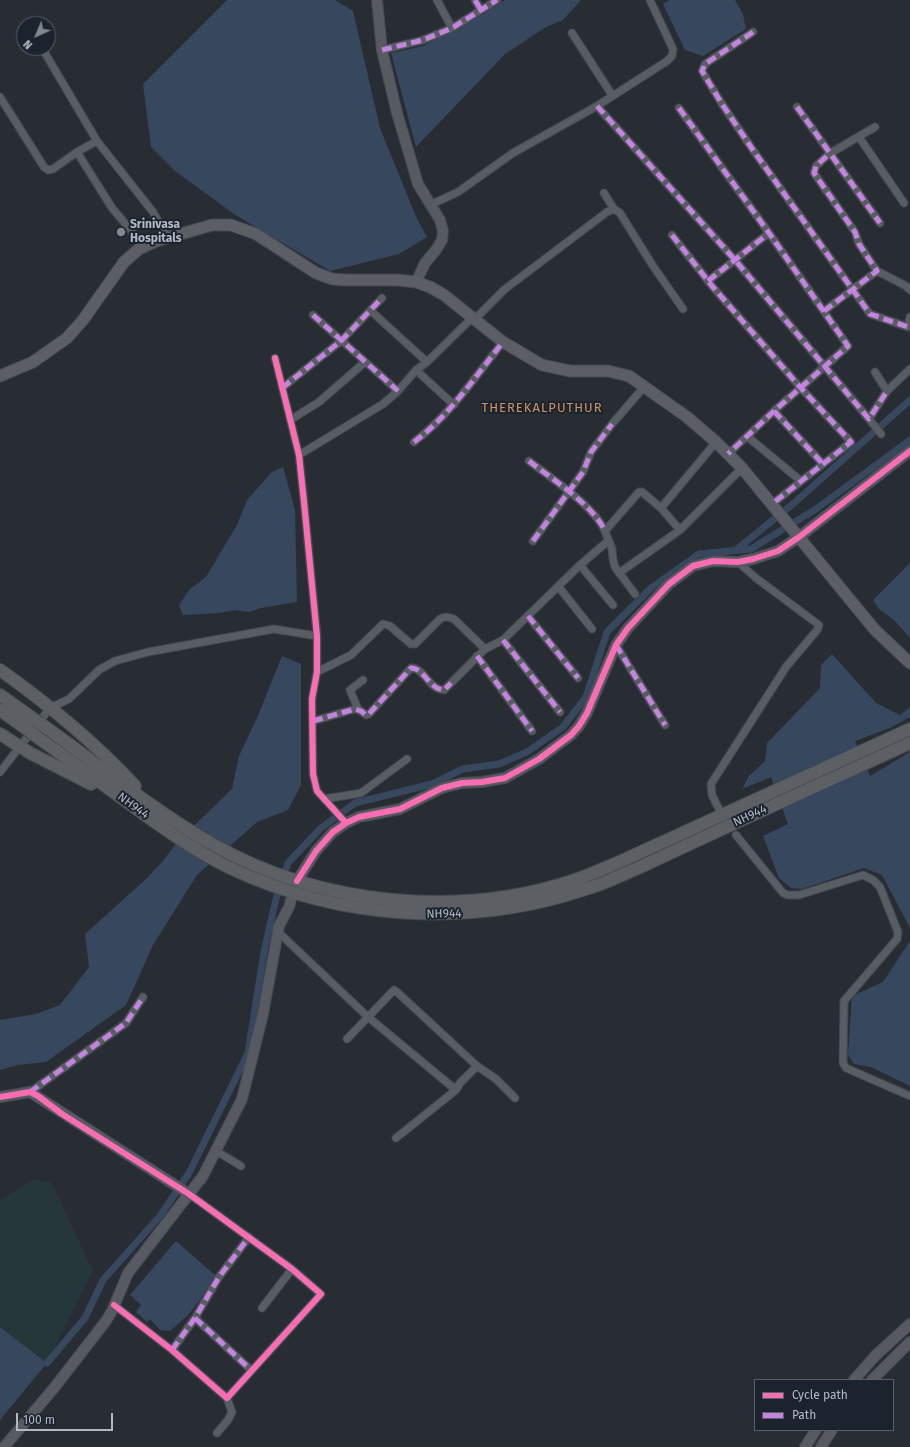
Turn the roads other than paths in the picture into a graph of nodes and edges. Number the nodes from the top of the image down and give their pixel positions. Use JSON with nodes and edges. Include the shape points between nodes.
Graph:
{"nodes":[{"id":1,"x":377,"y":0,"type":"edge"},
{"id":2,"x":436,"y":0,"type":"edge"},
{"id":3,"x":475,"y":0,"type":"edge"},
{"id":4,"x":497,"y":0,"type":"edge"},
{"id":5,"x":650,"y":0,"type":"edge"},
{"id":6,"x":481,"y":10,"type":"junction"},
{"id":7,"x":452,"y":28,"type":"junction"},
{"id":8,"x":753,"y":32,"type":"dead end"},
{"id":9,"x":572,"y":33,"type":"dead end"},
{"id":10,"x":382,"y":50,"type":"junction"},
{"id":11,"x":47,"y":56,"type":"edge"},
{"id":12,"x":612,"y":95,"type":"junction"},
{"id":13,"x":0,"y":97,"type":"edge"},
{"id":14,"x":3,"y":106,"type":"edge"},
{"id":15,"x":597,"y":106,"type":"junction"},
{"id":16,"x":797,"y":107,"type":"dead end"},
{"id":17,"x":679,"y":108,"type":"dead end"},
{"id":18,"x":875,"y":127,"type":"dead end"},
{"id":19,"x":859,"y":137,"type":"junction"},
{"id":20,"x":97,"y":141,"type":"junction"},
{"id":21,"x":77,"y":152,"type":"junction"},
{"id":22,"x":829,"y":154,"type":"junction"},
{"id":23,"x":604,"y":193,"type":"dead end"},
{"id":24,"x":904,"y":203,"type":"dead end"},
{"id":25,"x":430,"y":206,"type":"junction"},
{"id":26,"x":614,"y":209,"type":"junction"},
{"id":27,"x":880,"y":223,"type":"dead end"},
{"id":28,"x":769,"y":233,"type":"junction"},
{"id":29,"x":672,"y":235,"type":"dead end"},
{"id":30,"x":168,"y":238,"type":"junction"},
{"id":31,"x":145,"y":247,"type":"junction"},
{"id":32,"x":735,"y":260,"type":"junction"},
{"id":33,"x":877,"y":271,"type":"junction"},
{"id":34,"x":708,"y":281,"type":"junction"},
{"id":35,"x":416,"y":282,"type":"junction"},
{"id":36,"x":853,"y":290,"type":"junction"},
{"id":37,"x":910,"y":290,"type":"edge"},
{"id":38,"x":382,"y":298,"type":"dead end"},
{"id":39,"x":683,"y":309,"type":"dead end"},
{"id":40,"x":371,"y":311,"type":"junction"},
{"id":41,"x":824,"y":311,"type":"junction"},
{"id":42,"x":312,"y":315,"type":"dead end"},
{"id":43,"x":910,"y":317,"type":"edge"},
{"id":44,"x":473,"y":319,"type":"junction"},
{"id":45,"x":341,"y":341,"type":"junction"},
{"id":46,"x":502,"y":342,"type":"junction"},
{"id":47,"x":275,"y":358,"type":"dead end"},
{"id":48,"x":365,"y":362,"type":"junction"},
{"id":49,"x":427,"y":362,"type":"junction"},
{"id":50,"x":825,"y":366,"type":"junction"},
{"id":51,"x":910,"y":369,"type":"edge"},
{"id":52,"x":416,"y":370,"type":"junction"},
{"id":53,"x":875,"y":372,"type":"dead end"},
{"id":54,"x":0,"y":376,"type":"edge"},
{"id":55,"x":644,"y":387,"type":"junction"},
{"id":56,"x":282,"y":388,"type":"junction"},
{"id":57,"x":800,"y":388,"type":"junction"},
{"id":58,"x":887,"y":391,"type":"junction"},
{"id":59,"x":398,"y":392,"type":"junction"},
{"id":60,"x":454,"y":405,"type":"junction"},
{"id":61,"x":774,"y":411,"type":"junction"},
{"id":62,"x":869,"y":419,"type":"junction"},
{"id":63,"x":290,"y":420,"type":"junction"},
{"id":64,"x":881,"y":434,"type":"dead end"},
{"id":65,"x":748,"y":437,"type":"junction"},
{"id":66,"x":414,"y":442,"type":"dead end"},
{"id":67,"x":716,"y":442,"type":"junction"},
{"id":68,"x":910,"y":451,"type":"edge"},
{"id":69,"x":728,"y":454,"type":"junction"},
{"id":70,"x":298,"y":455,"type":"junction"},
{"id":71,"x":529,"y":461,"type":"dead end"},
{"id":72,"x":823,"y":464,"type":"junction"},
{"id":73,"x":742,"y":468,"type":"junction"},
{"id":74,"x":801,"y":481,"type":"junction"},
{"id":75,"x":569,"y":492,"type":"junction"},
{"id":76,"x":774,"y":506,"type":"junction"},
{"id":77,"x":661,"y":508,"type":"junction"},
{"id":78,"x":680,"y":530,"type":"junction"},
{"id":79,"x":605,"y":531,"type":"junction"},
{"id":80,"x":797,"y":534,"type":"junction"},
{"id":81,"x":533,"y":541,"type":"dead end"},
{"id":82,"x":608,"y":541,"type":"junction"},
{"id":83,"x":738,"y":562,"type":"junction"},
{"id":84,"x":580,"y":565,"type":"junction"},
{"id":85,"x":619,"y":573,"type":"junction"},
{"id":86,"x":558,"y":586,"type":"junction"},
{"id":87,"x":635,"y":594,"type":"dead end"},
{"id":88,"x":613,"y":605,"type":"dead end"},
{"id":89,"x":528,"y":616,"type":"junction"},
{"id":90,"x":592,"y":629,"type":"dead end"},
{"id":91,"x":317,"y":636,"type":"junction"},
{"id":92,"x":503,"y":640,"type":"junction"},
{"id":93,"x":616,"y":645,"type":"junction"},
{"id":94,"x":485,"y":649,"type":"junction"},
{"id":95,"x":477,"y":656,"type":"junction"},
{"id":96,"x":910,"y":663,"type":"edge"},
{"id":97,"x":0,"y":670,"type":"edge"},
{"id":98,"x":317,"y":672,"type":"junction"},
{"id":99,"x":578,"y":678,"type":"dead end"},
{"id":100,"x":363,"y":680,"type":"dead end"},
{"id":101,"x":0,"y":695,"type":"edge"},
{"id":102,"x":50,"y":708,"type":"junction"},
{"id":103,"x":0,"y":710,"type":"edge"},
{"id":104,"x":358,"y":710,"type":"junction"},
{"id":105,"x":560,"y":712,"type":"dead end"},
{"id":106,"x":313,"y":721,"type":"junction"},
{"id":107,"x":665,"y":725,"type":"dead end"},
{"id":108,"x":910,"y":729,"type":"edge"},
{"id":109,"x":532,"y":731,"type":"dead end"},
{"id":110,"x":0,"y":734,"type":"edge"},
{"id":111,"x":910,"y":743,"type":"edge"},
{"id":112,"x":19,"y":747,"type":"junction"},
{"id":113,"x":407,"y":758,"type":"dead end"},
{"id":114,"x":0,"y":772,"type":"edge"},
{"id":115,"x":324,"y":799,"type":"junction"},
{"id":116,"x":153,"y":806,"type":"junction"},
{"id":117,"x":138,"y":810,"type":"junction"},
{"id":118,"x":722,"y":815,"type":"junction"},
{"id":119,"x":343,"y":820,"type":"junction"},
{"id":120,"x":736,"y":835,"type":"dead end"},
{"id":121,"x":294,"y":880,"type":"junction"},
{"id":122,"x":290,"y":891,"type":"junction"},
{"id":123,"x":277,"y":931,"type":"junction"},
{"id":124,"x":143,"y":997,"type":"dead end"},
{"id":125,"x":368,"y":1017,"type":"junction"},
{"id":126,"x":347,"y":1039,"type":"dead end"},
{"id":127,"x":477,"y":1066,"type":"junction"},
{"id":128,"x":456,"y":1090,"type":"junction"},
{"id":129,"x":30,"y":1092,"type":"junction"},
{"id":130,"x":910,"y":1096,"type":"edge"},
{"id":131,"x":0,"y":1097,"type":"edge"},
{"id":132,"x":515,"y":1098,"type":"dead end"},
{"id":133,"x":396,"y":1138,"type":"dead end"},
{"id":134,"x":216,"y":1151,"type":"junction"},
{"id":135,"x":241,"y":1166,"type":"dead end"},
{"id":136,"x":187,"y":1192,"type":"junction"},
{"id":137,"x":249,"y":1237,"type":"junction"},
{"id":138,"x":292,"y":1269,"type":"junction"},
{"id":139,"x":114,"y":1305,"type":"junction"},
{"id":140,"x":262,"y":1308,"type":"dead end"},
{"id":141,"x":195,"y":1318,"type":"junction"},
{"id":142,"x":910,"y":1324,"type":"edge"},
{"id":143,"x":910,"y":1342,"type":"edge"},
{"id":144,"x":172,"y":1350,"type":"junction"},
{"id":145,"x":251,"y":1370,"type":"junction"},
{"id":146,"x":855,"y":1379,"type":"edge"},
{"id":147,"x":873,"y":1379,"type":"edge"},
{"id":148,"x":227,"y":1398,"type":"junction"},
{"id":149,"x":815,"y":1431,"type":"edge"},
{"id":150,"x":831,"y":1431,"type":"edge"},
{"id":151,"x":217,"y":1433,"type":"dead end"},
{"id":152,"x":4,"y":1447,"type":"edge"},
{"id":153,"x":804,"y":1447,"type":"edge"},
{"id":154,"x":820,"y":1447,"type":"edge"}],
"edges":[{"from":1,"to":10,"type":"street"},
{"from":2,"to":7,"type":"street"},
{"from":3,"to":6,"type":"street"},
{"from":4,"to":6,"type":"street"},
{"from":5,"to":12,"type":"street","via":[[673,53],[667,61]]},
{"from":6,"to":7,"type":"street"},
{"from":7,"to":10,"type":"street","via":[[423,40]]},
{"from":8,"to":36,"type":"street","via":[[705,64],[702,71],[748,143]]},
{"from":9,"to":12,"type":"street"},
{"from":10,"to":25,"type":"street","via":[[418,184]]},
{"from":11,"to":20,"type":"street"},
{"from":12,"to":15,"type":"street"},
{"from":13,"to":14,"type":"street"},
{"from":14,"to":21,"type":"street","via":[[46,169],[53,169]]},
{"from":15,"to":25,"type":"street","via":[[513,153],[458,192]]},
{"from":15,"to":32,"type":"street"},
{"from":16,"to":22,"type":"street"},
{"from":17,"to":28,"type":"street"},
{"from":18,"to":19,"type":"street"},
{"from":19,"to":22,"type":"street"},
{"from":19,"to":24,"type":"street"},
{"from":20,"to":21,"type":"street"},
{"from":20,"to":30,"type":"street","via":[[154,212]]},
{"from":21,"to":31,"type":"street","via":[[112,208]]},
{"from":22,"to":27,"type":"street"},
{"from":22,"to":33,"type":"street","via":[[816,166],[814,173],[856,232],[859,244]]},
{"from":23,"to":26,"type":"street"},
{"from":25,"to":35,"type":"street","via":[[440,220],[442,240]]},
{"from":26,"to":39,"type":"street","via":[[620,213]]},
{"from":26,"to":44,"type":"street","via":[[506,289]]},
{"from":28,"to":32,"type":"street"},
{"from":28,"to":41,"type":"street"},
{"from":29,"to":34,"type":"street"},
{"from":30,"to":31,"type":"main road"},
{"from":30,"to":35,"type":"main road","via":[[212,225],[231,225],[256,234],[316,273],[332,279]]},
{"from":31,"to":54,"type":"main road","via":[[124,262],[67,338],[33,362]]},
{"from":32,"to":34,"type":"street"},
{"from":32,"to":50,"type":"street"},
{"from":33,"to":36,"type":"street"},
{"from":33,"to":37,"type":"street"},
{"from":34,"to":57,"type":"street"},
{"from":35,"to":44,"type":"main road","via":[[444,295]]},
{"from":36,"to":41,"type":"street"},
{"from":36,"to":43,"type":"street","via":[[870,314],[908,327]]},
{"from":38,"to":40,"type":"street"},
{"from":40,"to":45,"type":"street"},
{"from":40,"to":49,"type":"street"},
{"from":41,"to":50,"type":"street","via":[[848,346]]},
{"from":42,"to":45,"type":"street"},
{"from":44,"to":46,"type":"main road"},
{"from":44,"to":49,"type":"street"},
{"from":45,"to":48,"type":"street"},
{"from":45,"to":56,"type":"street"},
{"from":46,"to":55,"type":"main road","via":[[542,365],[570,371],[608,371],[628,376]]},
{"from":46,"to":60,"type":"street"},
{"from":47,"to":56,"type":"street"},
{"from":48,"to":59,"type":"street"},
{"from":48,"to":63,"type":"street","via":[[319,402]]},
{"from":49,"to":52,"type":"street"},
{"from":50,"to":57,"type":"street"},
{"from":50,"to":62,"type":"street"},
{"from":51,"to":58,"type":"street"},
{"from":52,"to":59,"type":"street"},
{"from":52,"to":60,"type":"street"},
{"from":53,"to":58,"type":"street"},
{"from":55,"to":67,"type":"main road"},
{"from":55,"to":75,"type":"street","via":[[591,452],[583,472]]},
{"from":56,"to":63,"type":"street"},
{"from":57,"to":61,"type":"street"},
{"from":57,"to":72,"type":"street","via":[[851,442]]},
{"from":58,"to":62,"type":"street"},
{"from":59,"to":70,"type":"street","via":[[383,404]]},
{"from":60,"to":66,"type":"street"},
{"from":61,"to":65,"type":"street"},
{"from":61,"to":72,"type":"street"},
{"from":62,"to":64,"type":"street"},
{"from":63,"to":70,"type":"street"},
{"from":65,"to":69,"type":"street"},
{"from":65,"to":74,"type":"street"},
{"from":67,"to":69,"type":"main road"},
{"from":67,"to":77,"type":"street"},
{"from":68,"to":80,"type":"street"},
{"from":69,"to":73,"type":"main road"},
{"from":70,"to":91,"type":"street"},
{"from":71,"to":75,"type":"street"},
{"from":72,"to":74,"type":"street"},
{"from":73,"to":76,"type":"main road"},
{"from":73,"to":78,"type":"street"},
{"from":74,"to":76,"type":"street"},
{"from":75,"to":79,"type":"street","via":[[593,512]]},
{"from":75,"to":81,"type":"street"},
{"from":76,"to":80,"type":"main road"},
{"from":77,"to":78,"type":"street"},
{"from":77,"to":79,"type":"street","via":[[642,492],[638,492]]},
{"from":78,"to":85,"type":"street"},
{"from":79,"to":82,"type":"street"},
{"from":80,"to":83,"type":"street","via":[[778,551]]},
{"from":80,"to":96,"type":"main road","via":[[875,630]]},
{"from":82,"to":84,"type":"street"},
{"from":82,"to":85,"type":"street"},
{"from":83,"to":93,"type":"street","via":[[713,561],[693,566],[669,584],[628,628]]},
{"from":83,"to":118,"type":"street","via":[[819,625],[786,667],[711,784],[712,795]]},
{"from":84,"to":86,"type":"street"},
{"from":84,"to":88,"type":"street"},
{"from":85,"to":87,"type":"street"},
{"from":86,"to":89,"type":"street"},
{"from":86,"to":90,"type":"street"},
{"from":89,"to":92,"type":"street"},
{"from":89,"to":99,"type":"street"},
{"from":91,"to":98,"type":"street"},
{"from":91,"to":102,"type":"street","via":[[274,629],[148,652],[115,661],[99,670],[69,699]]},
{"from":92,"to":94,"type":"street"},
{"from":92,"to":105,"type":"street"},
{"from":93,"to":107,"type":"street"},
{"from":93,"to":119,"type":"street","via":[[579,726],[539,759],[505,778],[462,782],[442,788],[400,809]]},
{"from":94,"to":95,"type":"street"},
{"from":94,"to":98,"type":"street","via":[[454,619],[448,617],[440,619],[415,644],[411,644],[390,626],[382,624],[351,655]]},
{"from":95,"to":104,"type":"street","via":[[444,690],[434,687],[419,671],[411,668],[369,714]]},
{"from":95,"to":109,"type":"street"},
{"from":97,"to":102,"type":"highway"},
{"from":98,"to":106,"type":"street","via":[[312,699]]},
{"from":100,"to":104,"type":"street","via":[[350,690]]},
{"from":101,"to":116,"type":"highway","name":"NH944","number":"NH944"},
{"from":102,"to":112,"type":"street"},
{"from":102,"to":116,"type":"highway","via":[[122,772]]},
{"from":103,"to":117,"type":"highway","name":"NH944","number":"NH944"},
{"from":104,"to":106,"type":"street"},
{"from":106,"to":115,"type":"street","via":[[313,774],[317,791]]},
{"from":108,"to":118,"type":"highway","name":"NH944","number":"NH944"},
{"from":110,"to":112,"type":"highway"},
{"from":111,"to":122,"type":"highway","name":"NH944","number":"NH944","via":[[606,882],[561,897],[519,907],[452,914],[409,914],[355,907]]},
{"from":112,"to":114,"type":"street"},
{"from":112,"to":117,"type":"highway"},
{"from":113,"to":115,"type":"street","via":[[361,793]]},
{"from":115,"to":119,"type":"street"},
{"from":116,"to":121,"type":"highway","name":"NH944","number":"NH944","via":[[187,830],[228,853]]},
{"from":117,"to":122,"type":"highway","name":"NH944","number":"NH944","via":[[191,847],[222,864]]},
{"from":118,"to":121,"type":"highway","name":"NH944","number":"NH944","via":[[575,880],[503,896],[455,902],[407,901],[354,895]]},
{"from":119,"to":121,"type":"street"},
{"from":120,"to":130,"type":"street","via":[[783,893],[788,895],[799,895],[863,875],[880,887],[898,932],[897,939],[844,1000],[843,1063],[846,1068]]},
{"from":122,"to":123,"type":"street","via":[[289,907]]},
{"from":123,"to":125,"type":"street"},
{"from":123,"to":134,"type":"street","via":[[263,1014],[242,1099]]},
{"from":124,"to":129,"type":"street","via":[[126,1023]]},
{"from":125,"to":126,"type":"street"},
{"from":125,"to":127,"type":"street","via":[[394,990]]},
{"from":125,"to":128,"type":"street"},
{"from":127,"to":128,"type":"street"},
{"from":127,"to":132,"type":"street","via":[[496,1079]]},
{"from":128,"to":133,"type":"street"},
{"from":129,"to":131,"type":"street"},
{"from":129,"to":136,"type":"street"},
{"from":134,"to":135,"type":"street"},
{"from":134,"to":136,"type":"street","via":[[203,1176]]},
{"from":136,"to":137,"type":"street"},
{"from":136,"to":139,"type":"street","via":[[128,1273]]},
{"from":137,"to":138,"type":"street"},
{"from":137,"to":141,"type":"street","via":[[219,1277]]},
{"from":138,"to":140,"type":"street"},
{"from":138,"to":145,"type":"street","via":[[321,1294]]},
{"from":139,"to":144,"type":"street"},
{"from":139,"to":152,"type":"street","via":[[106,1321]]},
{"from":141,"to":144,"type":"street"},
{"from":141,"to":145,"type":"street"},
{"from":142,"to":146,"type":"street","via":[[875,1356]]},
{"from":143,"to":147,"type":"street"},
{"from":144,"to":148,"type":"street"},
{"from":145,"to":148,"type":"street"},
{"from":148,"to":151,"type":"street","via":[[232,1412]]},
{"from":149,"to":153,"type":"street"},
{"from":150,"to":154,"type":"street"}]}
